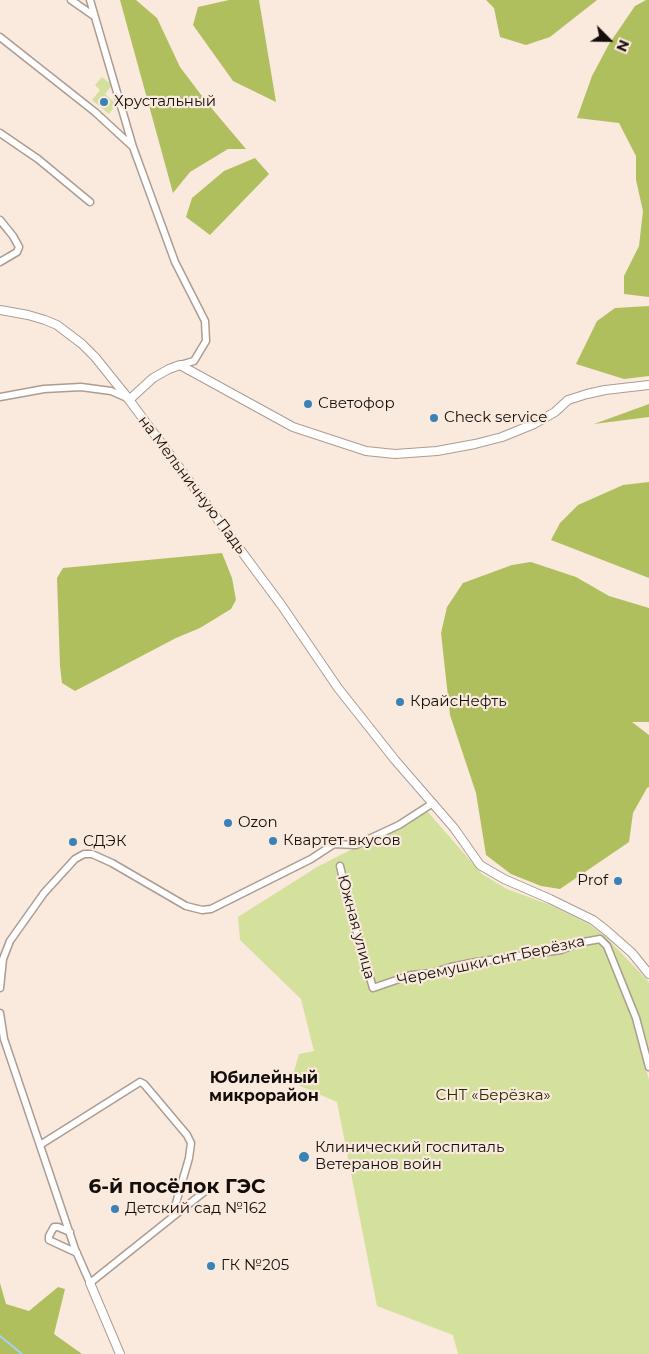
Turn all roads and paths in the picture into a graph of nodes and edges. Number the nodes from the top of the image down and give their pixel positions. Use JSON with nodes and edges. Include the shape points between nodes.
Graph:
{"nodes":[{"id":1,"x":71,"y":0,"type":"edge"},
{"id":2,"x":90,"y":0,"type":"edge"},
{"id":3,"x":94,"y":16,"type":"junction"},
{"id":4,"x":0,"y":37,"type":"edge"},
{"id":5,"x":0,"y":133,"type":"edge"},
{"id":6,"x":133,"y":147,"type":"junction"},
{"id":7,"x":90,"y":202,"type":"dead end"},
{"id":8,"x":0,"y":220,"type":"edge"},
{"id":9,"x":0,"y":262,"type":"edge"},
{"id":10,"x":0,"y":310,"type":"edge"},
{"id":11,"x":180,"y":365,"type":"junction"},
{"id":12,"x":649,"y":385,"type":"edge"},
{"id":13,"x":0,"y":397,"type":"edge"},
{"id":14,"x":128,"y":399,"type":"junction"},
{"id":15,"x":432,"y":803,"type":"junction"},
{"id":16,"x":340,"y":866,"type":"dead end"},
{"id":17,"x":649,"y":974,"type":"edge"},
{"id":18,"x":0,"y":988,"type":"edge"},
{"id":19,"x":373,"y":988,"type":"joint"},
{"id":20,"x":0,"y":1014,"type":"edge"},
{"id":21,"x":649,"y":1067,"type":"edge"},
{"id":22,"x":40,"y":1145,"type":"junction"},
{"id":23,"x":209,"y":1188,"type":"dead end"},
{"id":24,"x":172,"y":1218,"type":"junction"},
{"id":25,"x":70,"y":1232,"type":"junction"},
{"id":26,"x":77,"y":1253,"type":"junction"},
{"id":27,"x":90,"y":1283,"type":"junction"},
{"id":28,"x":120,"y":1354,"type":"edge"}],
"edges":[{"from":1,"to":3,"type":"street"},
{"from":2,"to":3,"type":"street"},
{"from":3,"to":6,"type":"street"},
{"from":4,"to":6,"type":"street","via":[[95,112]]},
{"from":5,"to":7,"type":"street"},
{"from":6,"to":11,"type":"street","via":[[175,262],[205,321],[206,341],[194,361]]},
{"from":8,"to":9,"type":"street","via":[[19,247],[17,252]]},
{"from":10,"to":14,"type":"street","name":"на Мельничную Падь","via":[[45,320],[70,334],[95,357]]},
{"from":11,"to":12,"type":"street","via":[[293,427],[366,451],[395,454],[438,451],[484,442],[534,424],[568,400],[605,390]]},
{"from":11,"to":14,"type":"street","via":[[153,378]]},
{"from":13,"to":14,"type":"street","via":[[44,389],[81,387],[111,392]]},
{"from":14,"to":15,"type":"street","name":"на Мельничную Падь","via":[[282,606],[349,703]]},
{"from":15,"to":17,"type":"street","name":"на Мельничную Падь","via":[[480,865],[593,920],[632,952]]},
{"from":15,"to":18,"type":"street","via":[[399,825],[356,845],[334,844],[311,859],[211,909],[186,906],[112,863],[84,854],[75,859],[44,893],[10,941],[3,959]]},
{"from":16,"to":19,"type":"street","name":"Южная улица"},
{"from":19,"to":21,"type":"street","name":"Черемушки снт Берёзка","via":[[411,975],[560,950],[600,939],[607,946],[636,1018]]},
{"from":20,"to":22,"type":"street","via":[[4,1037]]},
{"from":22,"to":24,"type":"street","via":[[140,1082],[144,1084],[187,1135],[190,1143],[189,1158]]},
{"from":22,"to":25,"type":"street"},
{"from":23,"to":24,"type":"street"},
{"from":24,"to":27,"type":"street"},
{"from":25,"to":26,"type":"street"},
{"from":25,"to":26,"type":"street","via":[[54,1227],[49,1240]]},
{"from":26,"to":27,"type":"street"},
{"from":27,"to":28,"type":"street"}]}
